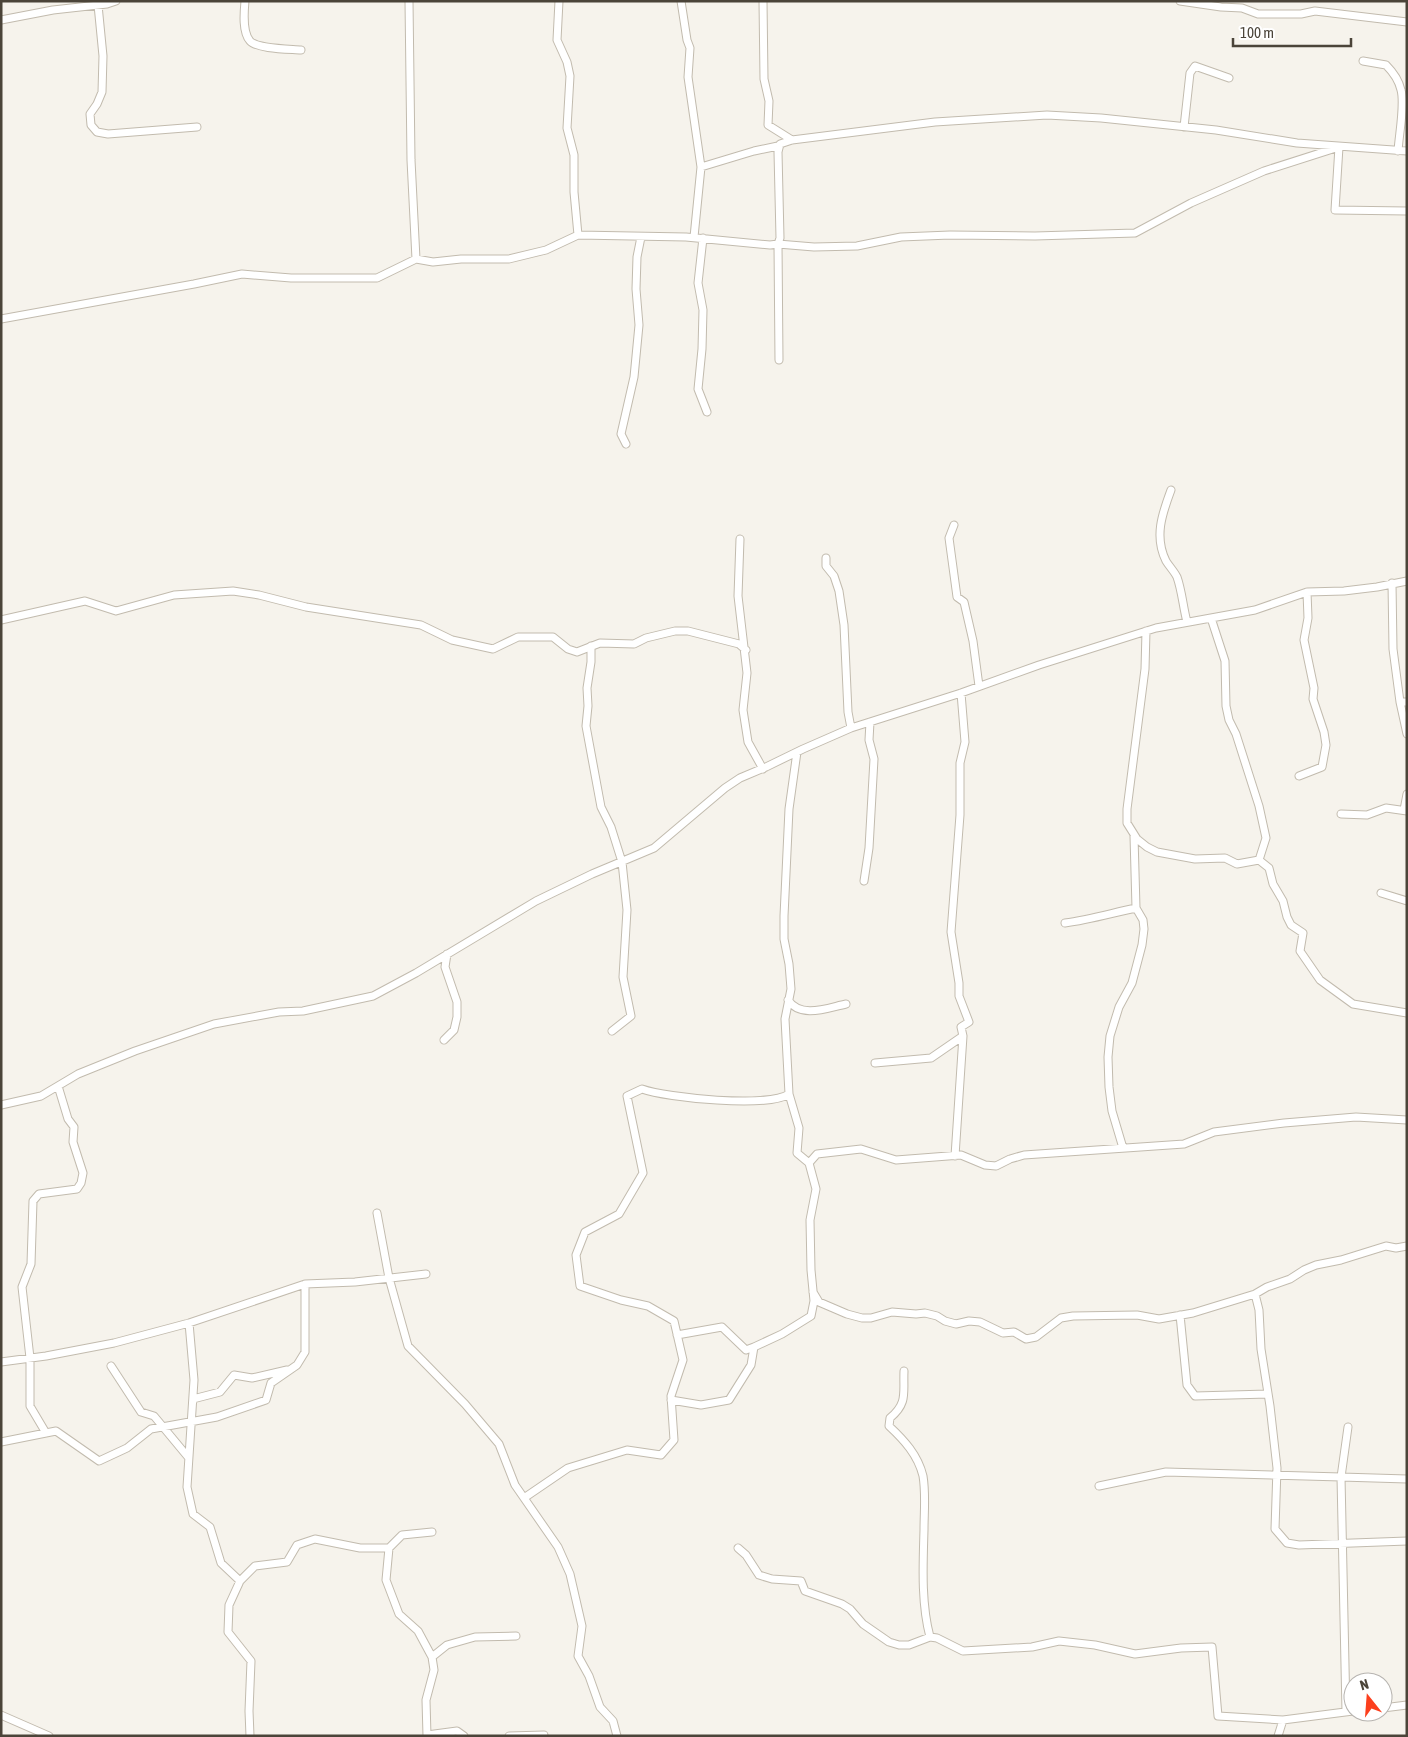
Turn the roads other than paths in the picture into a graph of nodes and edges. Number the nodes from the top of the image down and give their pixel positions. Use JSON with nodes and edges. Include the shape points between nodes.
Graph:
{"nodes":[{"id":1,"x":116,"y":1,"type":"edge"},
{"id":2,"x":245,"y":1,"type":"edge"},
{"id":3,"x":409,"y":1,"type":"edge"},
{"id":4,"x":559,"y":1,"type":"edge"},
{"id":5,"x":682,"y":1,"type":"edge"},
{"id":6,"x":762,"y":1,"type":"edge"},
{"id":7,"x":1180,"y":1,"type":"edge"},
{"id":8,"x":98,"y":5,"type":"junction"},
{"id":9,"x":1,"y":20,"type":"edge"},
{"id":10,"x":1407,"y":22,"type":"edge"},
{"id":11,"x":301,"y":50,"type":"dead end"},
{"id":12,"x":1363,"y":61,"type":"dead end"},
{"id":13,"x":1229,"y":78,"type":"dead end"},
{"id":14,"x":196,"y":127,"type":"dead end"},
{"id":15,"x":1184,"y":127,"type":"junction"},
{"id":16,"x":792,"y":140,"type":"junction"},
{"id":17,"x":778,"y":146,"type":"junction"},
{"id":18,"x":1339,"y":148,"type":"junction"},
{"id":19,"x":1398,"y":151,"type":"junction"},
{"id":20,"x":1407,"y":151,"type":"edge"},
{"id":21,"x":700,"y":167,"type":"junction"},
{"id":22,"x":1407,"y":212,"type":"edge"},
{"id":23,"x":578,"y":235,"type":"junction"},
{"id":24,"x":642,"y":237,"type":"junction"},
{"id":25,"x":694,"y":238,"type":"junction"},
{"id":26,"x":703,"y":238,"type":"junction"},
{"id":27,"x":778,"y":244,"type":"junction"},
{"id":28,"x":416,"y":259,"type":"junction"},
{"id":29,"x":1,"y":319,"type":"edge"},
{"id":30,"x":779,"y":360,"type":"dead end"},
{"id":31,"x":708,"y":412,"type":"dead end"},
{"id":32,"x":626,"y":444,"type":"dead end"},
{"id":33,"x":1171,"y":490,"type":"dead end"},
{"id":34,"x":954,"y":525,"type":"dead end"},
{"id":35,"x":740,"y":539,"type":"dead end"},
{"id":36,"x":826,"y":558,"type":"dead end"},
{"id":37,"x":1407,"y":581,"type":"edge"},
{"id":38,"x":1392,"y":583,"type":"junction"},
{"id":39,"x":1307,"y":592,"type":"junction"},
{"id":40,"x":1211,"y":618,"type":"junction"},
{"id":41,"x":1,"y":620,"type":"edge"},
{"id":42,"x":1187,"y":622,"type":"junction"},
{"id":43,"x":742,"y":628,"type":"junction"},
{"id":44,"x":1146,"y":631,"type":"junction"},
{"id":45,"x":729,"y":641,"type":"junction"},
{"id":46,"x":591,"y":646,"type":"junction"},
{"id":47,"x":746,"y":650,"type":"junction"},
{"id":48,"x":979,"y":686,"type":"junction"},
{"id":49,"x":961,"y":692,"type":"junction"},
{"id":50,"x":1404,"y":702,"type":"edge"},
{"id":51,"x":870,"y":722,"type":"junction"},
{"id":52,"x":851,"y":728,"type":"junction"},
{"id":53,"x":1407,"y":734,"type":"edge"},
{"id":54,"x":797,"y":752,"type":"junction"},
{"id":55,"x":763,"y":769,"type":"junction"},
{"id":56,"x":1299,"y":776,"type":"dead end"},
{"id":57,"x":1407,"y":794,"type":"edge"},
{"id":58,"x":1406,"y":811,"type":"edge"},
{"id":59,"x":1341,"y":814,"type":"dead end"},
{"id":60,"x":1134,"y":836,"type":"junction"},
{"id":61,"x":1259,"y":860,"type":"junction"},
{"id":62,"x":622,"y":862,"type":"junction"},
{"id":63,"x":864,"y":881,"type":"dead end"},
{"id":64,"x":1381,"y":893,"type":"dead end"},
{"id":65,"x":1407,"y":901,"type":"edge"},
{"id":66,"x":1136,"y":908,"type":"junction"},
{"id":67,"x":1065,"y":923,"type":"dead end"},
{"id":68,"x":447,"y":954,"type":"junction"},
{"id":69,"x":788,"y":1000,"type":"junction"},
{"id":70,"x":846,"y":1004,"type":"dead end"},
{"id":71,"x":1407,"y":1013,"type":"edge"},
{"id":72,"x":612,"y":1031,"type":"dead end"},
{"id":73,"x":963,"y":1036,"type":"junction"},
{"id":74,"x":444,"y":1040,"type":"dead end"},
{"id":75,"x":875,"y":1063,"type":"dead end"},
{"id":76,"x":58,"y":1086,"type":"junction"},
{"id":77,"x":789,"y":1094,"type":"junction"},
{"id":78,"x":1,"y":1105,"type":"edge"},
{"id":79,"x":1407,"y":1120,"type":"edge"},
{"id":80,"x":1123,"y":1148,"type":"junction"},
{"id":81,"x":955,"y":1156,"type":"junction"},
{"id":82,"x":809,"y":1163,"type":"junction"},
{"id":83,"x":377,"y":1214,"type":"dead end"},
{"id":84,"x":1407,"y":1246,"type":"edge"},
{"id":85,"x":426,"y":1274,"type":"dead end"},
{"id":86,"x":389,"y":1278,"type":"junction"},
{"id":87,"x":305,"y":1284,"type":"junction"},
{"id":88,"x":813,"y":1292,"type":"junction"},
{"id":89,"x":1256,"y":1294,"type":"junction"},
{"id":90,"x":1180,"y":1315,"type":"junction"},
{"id":91,"x":189,"y":1323,"type":"junction"},
{"id":92,"x":677,"y":1335,"type":"junction"},
{"id":93,"x":754,"y":1347,"type":"junction"},
{"id":94,"x":30,"y":1358,"type":"junction"},
{"id":95,"x":1,"y":1362,"type":"edge"},
{"id":96,"x":111,"y":1366,"type":"dead end"},
{"id":97,"x":292,"y":1368,"type":"junction"},
{"id":98,"x":904,"y":1372,"type":"dead end"},
{"id":99,"x":1268,"y":1394,"type":"junction"},
{"id":100,"x":193,"y":1399,"type":"junction"},
{"id":101,"x":671,"y":1400,"type":"junction"},
{"id":102,"x":191,"y":1421,"type":"junction"},
{"id":103,"x":162,"y":1427,"type":"junction"},
{"id":104,"x":1348,"y":1427,"type":"dead end"},
{"id":105,"x":46,"y":1433,"type":"junction"},
{"id":106,"x":1,"y":1442,"type":"edge"},
{"id":107,"x":188,"y":1457,"type":"junction"},
{"id":108,"x":1278,"y":1477,"type":"junction"},
{"id":109,"x":1341,"y":1477,"type":"junction"},
{"id":110,"x":1407,"y":1479,"type":"edge"},
{"id":111,"x":1099,"y":1486,"type":"dead end"},
{"id":112,"x":524,"y":1498,"type":"junction"},
{"id":113,"x":432,"y":1532,"type":"dead end"},
{"id":114,"x":1407,"y":1542,"type":"edge"},
{"id":115,"x":1343,"y":1544,"type":"junction"},
{"id":116,"x":389,"y":1548,"type":"junction"},
{"id":117,"x":738,"y":1548,"type":"dead end"},
{"id":118,"x":240,"y":1581,"type":"junction"},
{"id":119,"x":516,"y":1636,"type":"dead end"},
{"id":120,"x":930,"y":1637,"type":"junction"},
{"id":121,"x":432,"y":1657,"type":"junction"},
{"id":122,"x":1348,"y":1672,"type":"edge"},
{"id":123,"x":1407,"y":1705,"type":"edge"},
{"id":124,"x":1393,"y":1707,"type":"edge"},
{"id":125,"x":1343,"y":1713,"type":"edge"},
{"id":126,"x":1,"y":1715,"type":"edge"},
{"id":127,"x":1283,"y":1720,"type":"junction"},
{"id":128,"x":427,"y":1735,"type":"edge"},
{"id":129,"x":544,"y":1735,"type":"edge"},
{"id":130,"x":49,"y":1736,"type":"edge"},
{"id":131,"x":250,"y":1736,"type":"edge"},
{"id":132,"x":464,"y":1736,"type":"edge"},
{"id":133,"x":509,"y":1736,"type":"edge"},
{"id":134,"x":617,"y":1736,"type":"edge"},
{"id":135,"x":1278,"y":1736,"type":"edge"}],
"edges":[{"from":1,"to":8,"type":"street"},
{"from":2,"to":11,"type":"street","via":[[246,33],[250,41],[258,46]]},
{"from":3,"to":28,"type":"street"},
{"from":4,"to":23,"type":"street","via":[[557,40],[570,76],[567,128],[574,155]]},
{"from":5,"to":21,"type":"street","via":[[690,48],[688,76]]},
{"from":6,"to":16,"type":"street","via":[[768,125]]},
{"from":7,"to":10,"type":"street","via":[[1242,8],[1258,14],[1316,11]]},
{"from":8,"to":9,"type":"street"},
{"from":8,"to":14,"type":"street","via":[[103,56],[102,92],[90,114],[91,125],[97,132],[108,134]]},
{"from":12,"to":19,"type":"street","via":[[1386,65],[1401,90]]},
{"from":13,"to":15,"type":"street","via":[[1195,66],[1190,73]]},
{"from":15,"to":16,"type":"street","via":[[1047,115],[935,122]]},
{"from":15,"to":18,"type":"street"},
{"from":16,"to":17,"type":"street"},
{"from":17,"to":21,"type":"street"},
{"from":17,"to":27,"type":"street"},
{"from":18,"to":19,"type":"street"},
{"from":18,"to":22,"type":"street","via":[[1336,210]]},
{"from":18,"to":27,"type":"street","via":[[1264,171],[1191,202],[1135,232],[901,237],[857,246]]},
{"from":19,"to":20,"type":"street"},
{"from":21,"to":25,"type":"street"},
{"from":23,"to":24,"type":"street"},
{"from":23,"to":28,"type":"street","via":[[546,250],[509,259],[433,262]]},
{"from":24,"to":25,"type":"street"},
{"from":24,"to":32,"type":"street","via":[[636,257],[639,325],[634,377],[621,434]]},
{"from":25,"to":26,"type":"street"},
{"from":26,"to":27,"type":"street"},
{"from":26,"to":31,"type":"street","via":[[698,283],[703,310],[698,388]]},
{"from":27,"to":30,"type":"street"},
{"from":28,"to":29,"type":"street","via":[[377,278],[291,278],[242,274]]},
{"from":33,"to":42,"type":"street","via":[[1159,536],[1167,563],[1176,575]]},
{"from":34,"to":48,"type":"street","via":[[949,538],[954,578],[957,597],[964,602]]},
{"from":35,"to":43,"type":"street","via":[[738,596]]},
{"from":36,"to":52,"type":"street","via":[[826,566],[834,576],[841,599]]},
{"from":37,"to":38,"type":"street"},
{"from":38,"to":39,"type":"street","via":[[1360,589]]},
{"from":38,"to":50,"type":"street","via":[[1393,649]]},
{"from":39,"to":40,"type":"street","via":[[1255,610]]},
{"from":39,"to":56,"type":"street","via":[[1308,618],[1304,640],[1314,688],[1312,699],[1326,745],[1322,767]]},
{"from":40,"to":42,"type":"street"},
{"from":40,"to":61,"type":"street","via":[[1225,661],[1229,720],[1260,806],[1266,838]]},
{"from":41,"to":46,"type":"street","via":[[85,601],[116,611],[174,595],[233,591],[421,625],[452,640],[493,649],[518,637],[553,637],[577,652]]},
{"from":42,"to":44,"type":"street"},
{"from":43,"to":45,"type":"street"},
{"from":43,"to":47,"type":"street"},
{"from":44,"to":48,"type":"street"},
{"from":44,"to":60,"type":"street","via":[[1145,669],[1127,809],[1127,823]]},
{"from":45,"to":46,"type":"street","via":[[675,631],[634,644],[600,642]]},
{"from":45,"to":47,"type":"street"},
{"from":46,"to":62,"type":"street","via":[[586,726],[602,807]]},
{"from":47,"to":55,"type":"street","via":[[747,673],[742,710],[748,742]]},
{"from":48,"to":49,"type":"street"},
{"from":49,"to":51,"type":"street"},
{"from":49,"to":73,"type":"street","via":[[965,742],[960,763],[960,815],[951,932],[959,996],[969,1022],[961,1027]]},
{"from":50,"to":53,"type":"street"},
{"from":51,"to":52,"type":"street"},
{"from":51,"to":63,"type":"street","via":[[869,740],[874,759]]},
{"from":52,"to":54,"type":"street"},
{"from":54,"to":55,"type":"street"},
{"from":54,"to":69,"type":"street","via":[[789,809],[784,916],[789,964]]},
{"from":55,"to":62,"type":"street","via":[[724,788],[654,848]]},
{"from":57,"to":58,"type":"street"},
{"from":58,"to":59,"type":"street","via":[[1386,808],[1367,816]]},
{"from":60,"to":61,"type":"street","via":[[1157,852],[1195,859],[1225,858],[1237,864]]},
{"from":60,"to":66,"type":"street"},
{"from":61,"to":71,"type":"street","via":[[1269,868],[1291,925],[1303,933],[1300,951],[1320,980],[1353,1004]]},
{"from":62,"to":68,"type":"street","via":[[536,901]]},
{"from":62,"to":72,"type":"street","via":[[627,910],[624,978],[632,1016]]},
{"from":64,"to":65,"type":"street"},
{"from":66,"to":67,"type":"street"},
{"from":66,"to":80,"type":"street","via":[[1143,920],[1142,945],[1132,983],[1119,1007],[1110,1036],[1108,1057],[1112,1112]]},
{"from":68,"to":74,"type":"street","via":[[446,967],[457,1002],[457,1017],[454,1030]]},
{"from":68,"to":76,"type":"street","via":[[373,996],[303,1011],[214,1024],[110,1060]]},
{"from":69,"to":70,"type":"street","via":[[798,1010],[807,1011]]},
{"from":69,"to":77,"type":"street","via":[[785,1019]]},
{"from":73,"to":75,"type":"street","via":[[931,1058]]},
{"from":73,"to":81,"type":"street"},
{"from":76,"to":78,"type":"street","via":[[41,1096]]},
{"from":76,"to":94,"type":"street","via":[[68,1119],[74,1127],[73,1142],[84,1173],[77,1189],[40,1194],[33,1201],[31,1264],[22,1287]]},
{"from":77,"to":82,"type":"street","via":[[799,1128],[797,1153]]},
{"from":77,"to":92,"type":"street","via":[[770,1100],[705,1100],[642,1089],[627,1096],[643,1173],[618,1214],[585,1232],[576,1255],[580,1286],[648,1306],[674,1321]]},
{"from":79,"to":80,"type":"street","via":[[1356,1117],[1284,1123],[1214,1132],[1184,1144]]},
{"from":80,"to":81,"type":"street","via":[[1024,1155],[996,1166]]},
{"from":81,"to":82,"type":"street","via":[[896,1160],[861,1149],[817,1154]]},
{"from":82,"to":88,"type":"street","via":[[816,1189],[810,1220]]},
{"from":83,"to":86,"type":"street"},
{"from":84,"to":89,"type":"street","via":[[1386,1246],[1316,1265]]},
{"from":85,"to":86,"type":"street"},
{"from":86,"to":87,"type":"street"},
{"from":86,"to":112,"type":"street","via":[[408,1346],[499,1444],[515,1485]]},
{"from":87,"to":91,"type":"street"},
{"from":87,"to":97,"type":"street","via":[[304,1352]]},
{"from":88,"to":90,"type":"street","via":[[819,1302],[862,1318],[892,1312],[925,1313],[956,1324],[980,1322],[1026,1339],[1036,1337],[1061,1318],[1073,1316],[1137,1314],[1159,1319]]},
{"from":88,"to":93,"type":"street","via":[[811,1316]]},
{"from":89,"to":90,"type":"street"},
{"from":89,"to":99,"type":"street"},
{"from":90,"to":99,"type":"street","via":[[1187,1385],[1195,1396]]},
{"from":91,"to":94,"type":"street","via":[[114,1343]]},
{"from":91,"to":100,"type":"street"},
{"from":92,"to":93,"type":"street","via":[[722,1327],[746,1350]]},
{"from":92,"to":101,"type":"street","via":[[683,1360]]},
{"from":93,"to":101,"type":"street","via":[[751,1365],[729,1400],[701,1405]]},
{"from":94,"to":95,"type":"street"},
{"from":94,"to":105,"type":"street","via":[[30,1406]]},
{"from":96,"to":103,"type":"street","via":[[142,1412],[154,1416]]},
{"from":97,"to":100,"type":"street","via":[[252,1378],[234,1375],[220,1392]]},
{"from":97,"to":102,"type":"street","via":[[271,1383],[266,1400],[217,1417]]},
{"from":98,"to":120,"type":"street","via":[[903,1404],[890,1418],[889,1426],[908,1444],[923,1476],[923,1558]]},
{"from":99,"to":108,"type":"street"},
{"from":100,"to":102,"type":"street"},
{"from":101,"to":112,"type":"street","via":[[674,1440],[661,1455],[627,1450],[568,1468]]},
{"from":102,"to":103,"type":"street"},
{"from":102,"to":107,"type":"street"},
{"from":103,"to":105,"type":"street","via":[[151,1429],[127,1448],[99,1461],[56,1430]]},
{"from":103,"to":107,"type":"street"},
{"from":104,"to":109,"type":"street"},
{"from":105,"to":106,"type":"street"},
{"from":107,"to":118,"type":"street","via":[[187,1487],[193,1514],[210,1527],[221,1563]]},
{"from":108,"to":109,"type":"street"},
{"from":108,"to":111,"type":"street","via":[[1166,1472]]},
{"from":108,"to":115,"type":"street","via":[[1275,1529],[1287,1544]]},
{"from":109,"to":110,"type":"street"},
{"from":109,"to":115,"type":"street"},
{"from":112,"to":134,"type":"street","via":[[558,1547],[570,1574],[582,1626],[578,1656],[590,1676],[600,1707],[614,1721]]},
{"from":113,"to":116,"type":"street","via":[[402,1535]]},
{"from":114,"to":115,"type":"street"},
{"from":115,"to":122,"type":"street"},
{"from":116,"to":118,"type":"street","via":[[360,1548],[314,1539],[297,1545],[287,1562],[255,1566]]},
{"from":116,"to":121,"type":"street","via":[[386,1580],[399,1614],[418,1631]]},
{"from":117,"to":120,"type":"street","via":[[759,1575],[801,1581],[805,1591],[842,1604],[889,1642],[909,1645]]},
{"from":118,"to":131,"type":"street","via":[[229,1604],[228,1632],[251,1661]]},
{"from":119,"to":121,"type":"street","via":[[475,1637],[447,1645]]},
{"from":120,"to":127,"type":"street","via":[[963,1651],[1032,1648],[1059,1641],[1135,1654],[1212,1647],[1218,1716]]},
{"from":121,"to":128,"type":"street","via":[[434,1670],[426,1700]]},
{"from":123,"to":124,"type":"street"},
{"from":125,"to":127,"type":"street"},
{"from":126,"to":130,"type":"street"},
{"from":127,"to":135,"type":"street"},
{"from":128,"to":132,"type":"street","via":[[457,1732]]},
{"from":129,"to":133,"type":"street"}]}
